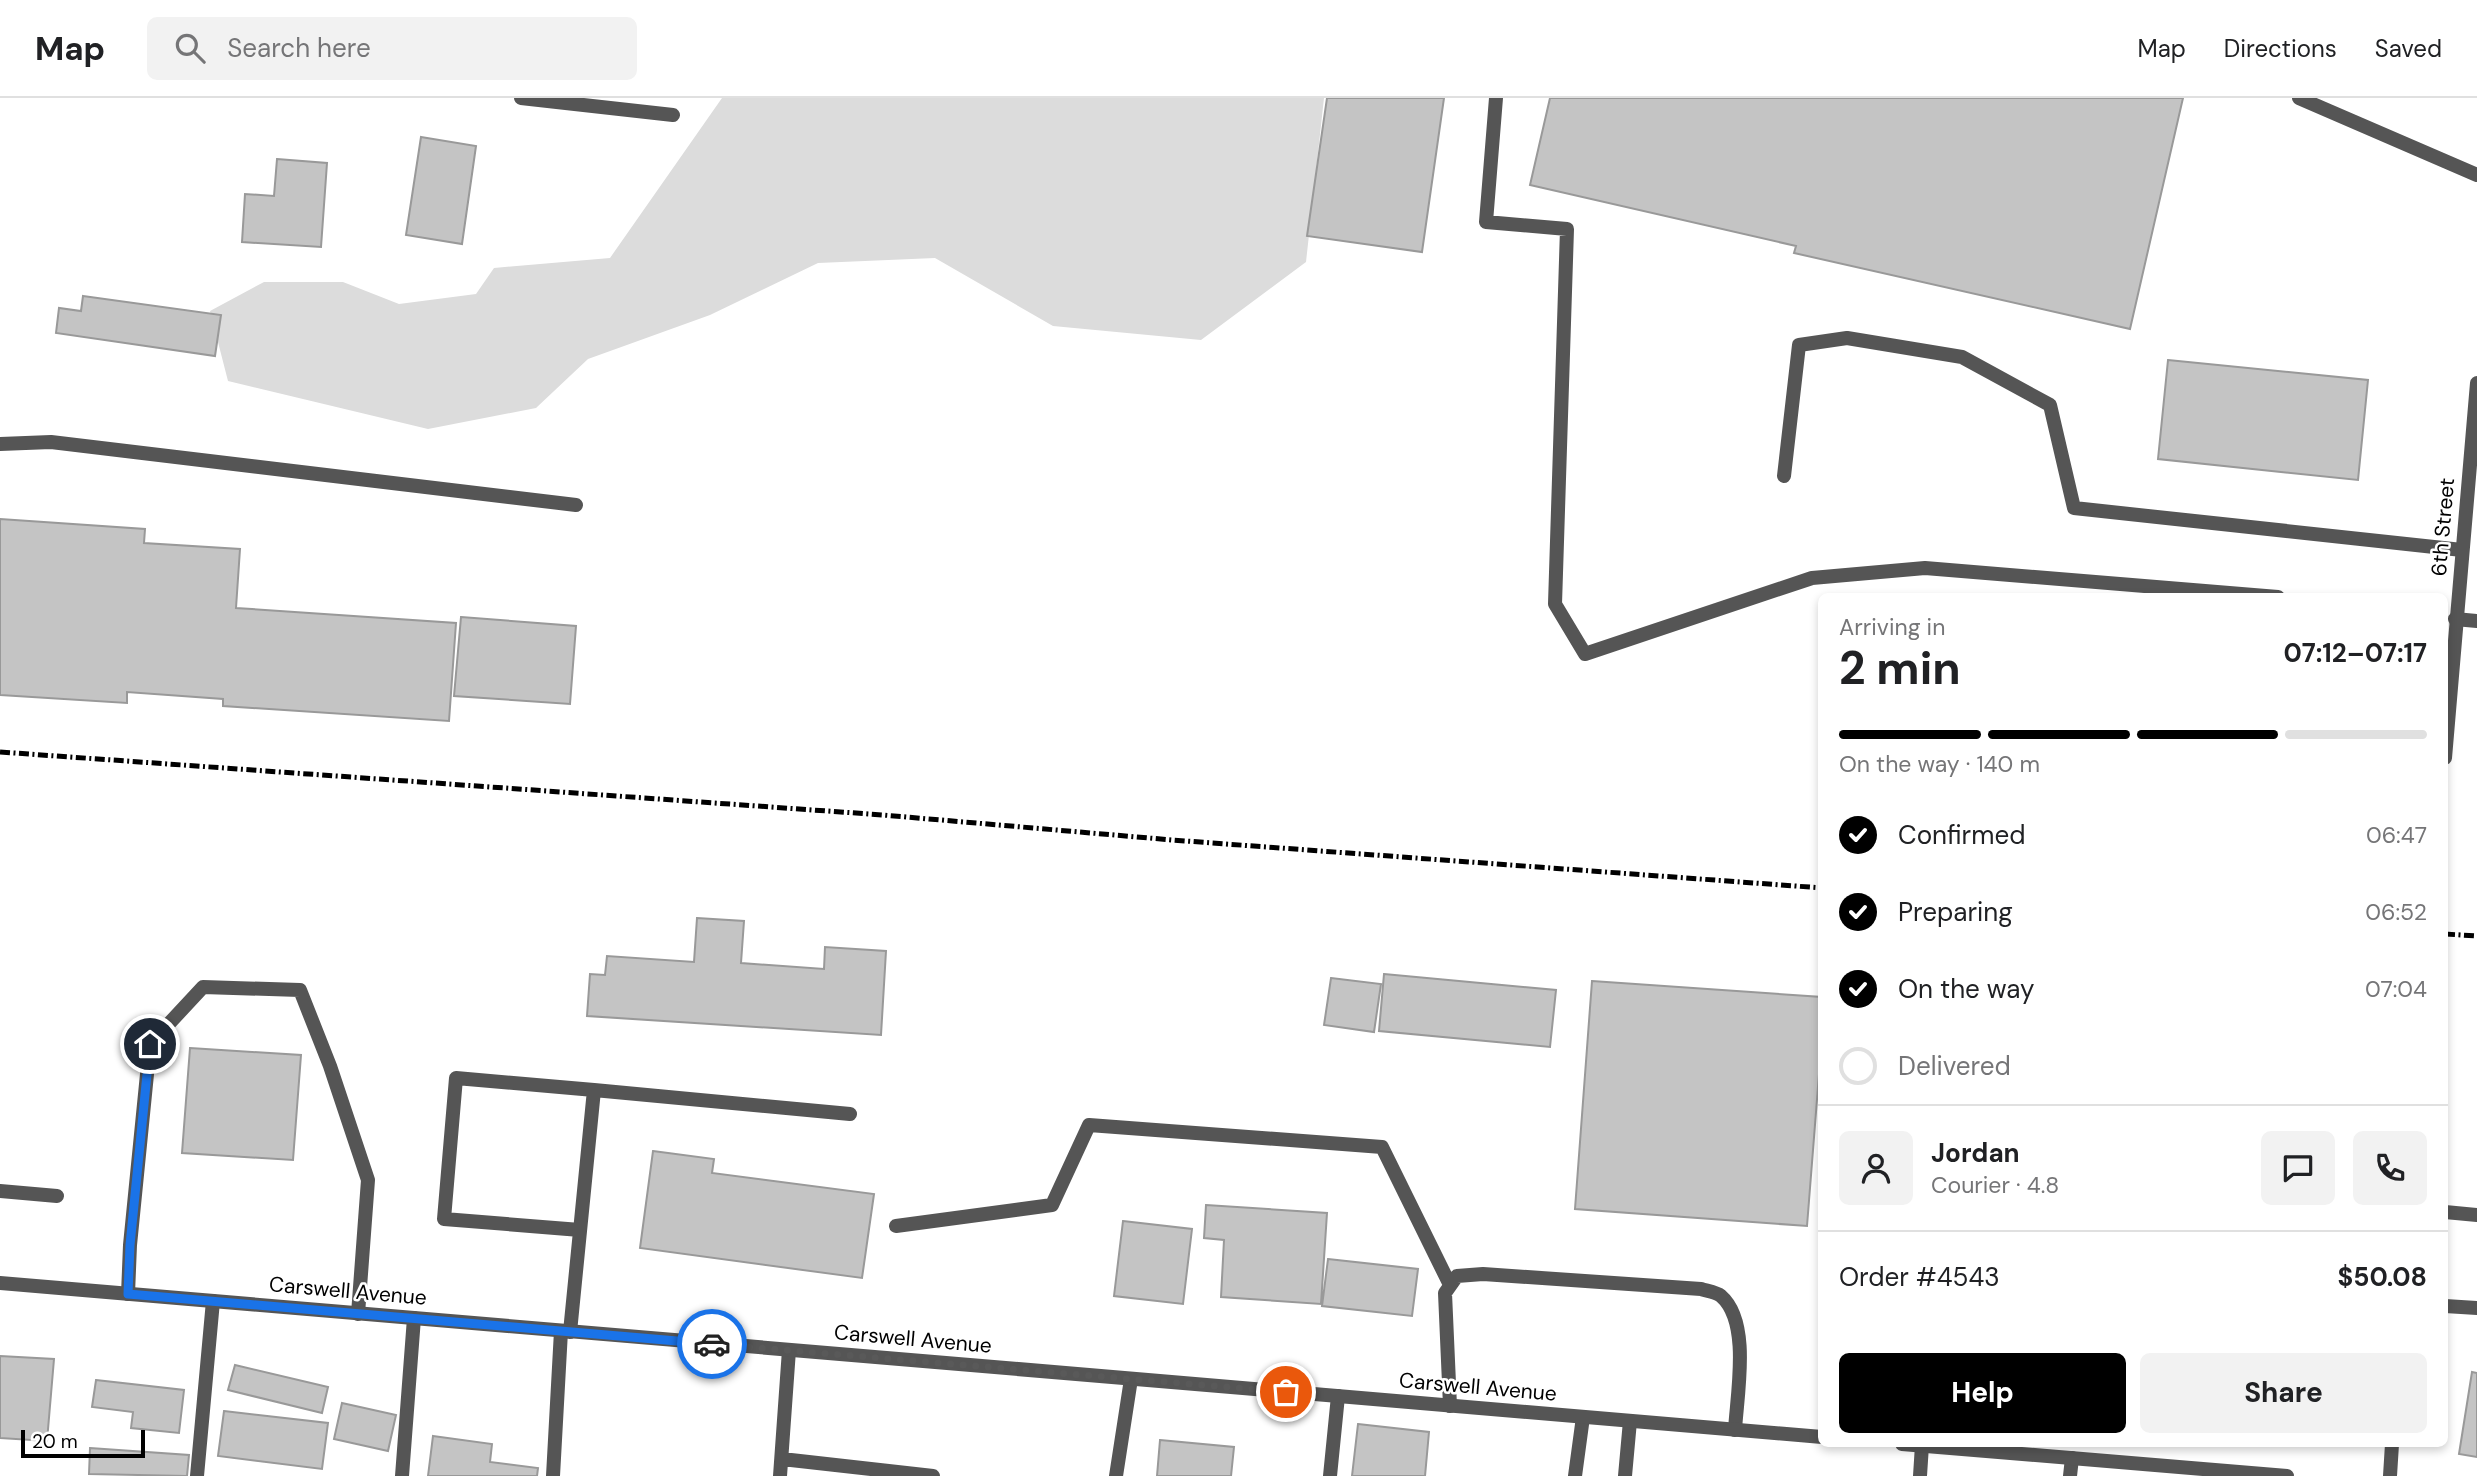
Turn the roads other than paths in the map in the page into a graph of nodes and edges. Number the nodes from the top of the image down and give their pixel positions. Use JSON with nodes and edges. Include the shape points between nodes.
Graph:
{"nodes":[{"id":1,"x":522,"y":98,"type":"edge"},
{"id":2,"x":1496,"y":98,"type":"edge"},
{"id":3,"x":2299,"y":98,"type":"edge"},
{"id":4,"x":673,"y":114,"type":"dead end"},
{"id":5,"x":2477,"y":175,"type":"edge"},
{"id":6,"x":2477,"y":383,"type":"edge"},
{"id":7,"x":0,"y":444,"type":"edge"},
{"id":8,"x":1783,"y":476,"type":"dead end"},
{"id":9,"x":576,"y":505,"type":"dead end"},
{"id":10,"x":2462,"y":550,"type":"junction"},
{"id":11,"x":2229,"y":593,"type":"edge"},
{"id":12,"x":2477,"y":621,"type":"edge"},
{"id":13,"x":2452,"y":628,"type":"edge"},
{"id":14,"x":2448,"y":702,"type":"edge"},
{"id":15,"x":594,"y":1090,"type":"junction"},
{"id":16,"x":850,"y":1114,"type":"dead end"},
{"id":17,"x":0,"y":1191,"type":"edge"},
{"id":18,"x":57,"y":1196,"type":"dead end"},
{"id":19,"x":2448,"y":1212,"type":"edge"},
{"id":20,"x":2477,"y":1215,"type":"edge"},
{"id":21,"x":896,"y":1226,"type":"dead end"},
{"id":22,"x":580,"y":1230,"type":"junction"},
{"id":23,"x":1453,"y":1280,"type":"junction"},
{"id":24,"x":0,"y":1283,"type":"edge"},
{"id":25,"x":128,"y":1294,"type":"junction"},
{"id":26,"x":214,"y":1301,"type":"junction"},
{"id":27,"x":2448,"y":1306,"type":"edge"},
{"id":28,"x":2477,"y":1308,"type":"edge"},
{"id":29,"x":358,"y":1314,"type":"junction"},
{"id":30,"x":414,"y":1318,"type":"junction"},
{"id":31,"x":566,"y":1331,"type":"junction"},
{"id":32,"x":789,"y":1350,"type":"junction"},
{"id":33,"x":1131,"y":1379,"type":"junction"},
{"id":34,"x":1338,"y":1396,"type":"junction"},
{"id":35,"x":1450,"y":1406,"type":"junction"},
{"id":36,"x":1583,"y":1416,"type":"junction"},
{"id":37,"x":1630,"y":1421,"type":"junction"},
{"id":38,"x":1735,"y":1430,"type":"junction"},
{"id":39,"x":1818,"y":1437,"type":"edge"},
{"id":40,"x":1922,"y":1447,"type":"edge"},
{"id":41,"x":1934,"y":1447,"type":"edge"},
{"id":42,"x":2392,"y":1447,"type":"edge"},
{"id":43,"x":2072,"y":1458,"type":"junction"},
{"id":44,"x":782,"y":1459,"type":"junction"},
{"id":45,"x":198,"y":1476,"type":"edge"},
{"id":46,"x":402,"y":1476,"type":"edge"},
{"id":47,"x":553,"y":1476,"type":"edge"},
{"id":48,"x":780,"y":1476,"type":"edge"},
{"id":49,"x":933,"y":1476,"type":"edge"},
{"id":50,"x":1116,"y":1476,"type":"edge"},
{"id":51,"x":1330,"y":1476,"type":"edge"},
{"id":52,"x":1575,"y":1476,"type":"edge"},
{"id":53,"x":1625,"y":1476,"type":"edge"},
{"id":54,"x":1920,"y":1476,"type":"edge"},
{"id":55,"x":2070,"y":1476,"type":"edge"},
{"id":56,"x":2287,"y":1476,"type":"edge"},
{"id":57,"x":2390,"y":1476,"type":"edge"}],
"edges":[{"from":1,"to":4,"type":"street"},
{"from":2,"to":11,"type":"street","via":[[1486,222],[1567,229],[1555,604],[1586,654],[1812,578],[1925,568]]},
{"from":3,"to":5,"type":"street"},
{"from":6,"to":10,"type":"street","name":"6th Street"},
{"from":7,"to":9,"type":"street","via":[[51,442]]},
{"from":8,"to":10,"type":"street","via":[[1798,345],[1847,338],[1962,357],[2050,405],[2074,509]]},
{"from":10,"to":13,"type":"street","name":"6th Street"},
{"from":12,"to":13,"type":"street"},
{"from":13,"to":14,"type":"street","name":"6th Street"},
{"from":15,"to":16,"type":"street"},
{"from":15,"to":22,"type":"street"},
{"from":15,"to":22,"type":"street","via":[[456,1078],[444,1219]]},
{"from":17,"to":18,"type":"street"},
{"from":19,"to":20,"type":"street"},
{"from":21,"to":23,"type":"street","via":[[1052,1205],[1089,1125],[1382,1147]]},
{"from":22,"to":31,"type":"street"},
{"from":23,"to":35,"type":"street","via":[[1445,1293]]},
{"from":23,"to":38,"type":"street","via":[[1483,1274],[1719,1294],[1740,1333]]},
{"from":24,"to":25,"type":"street","name":"Carswell Avenue"},
{"from":25,"to":26,"type":"street","name":"Carswell Avenue"},
{"from":25,"to":29,"type":"street","via":[[150,1044],[203,987],[300,990],[368,1180]]},
{"from":26,"to":29,"type":"street","name":"Carswell Avenue"},
{"from":26,"to":45,"type":"street"},
{"from":27,"to":28,"type":"street"},
{"from":29,"to":30,"type":"street","name":"Carswell Avenue"},
{"from":30,"to":31,"type":"street","name":"Carswell Avenue"},
{"from":30,"to":46,"type":"street"},
{"from":31,"to":32,"type":"street","name":"Carswell Avenue"},
{"from":31,"to":47,"type":"street"},
{"from":32,"to":33,"type":"street","name":"Carswell Avenue"},
{"from":32,"to":44,"type":"street"},
{"from":33,"to":34,"type":"street","name":"Carswell Avenue"},
{"from":33,"to":50,"type":"street"},
{"from":34,"to":35,"type":"street","name":"Carswell Avenue"},
{"from":34,"to":51,"type":"street"},
{"from":35,"to":36,"type":"street","name":"Carswell Avenue"},
{"from":36,"to":37,"type":"street","name":"Carswell Avenue"},
{"from":36,"to":52,"type":"street"},
{"from":37,"to":38,"type":"street","name":"Carswell Avenue"},
{"from":37,"to":53,"type":"street"},
{"from":38,"to":39,"type":"street","name":"Carswell Avenue"},
{"from":40,"to":54,"type":"street"},
{"from":41,"to":43,"type":"street"},
{"from":42,"to":57,"type":"street"},
{"from":43,"to":55,"type":"street"},
{"from":43,"to":56,"type":"street"},
{"from":44,"to":48,"type":"street"},
{"from":44,"to":49,"type":"street"}]}
